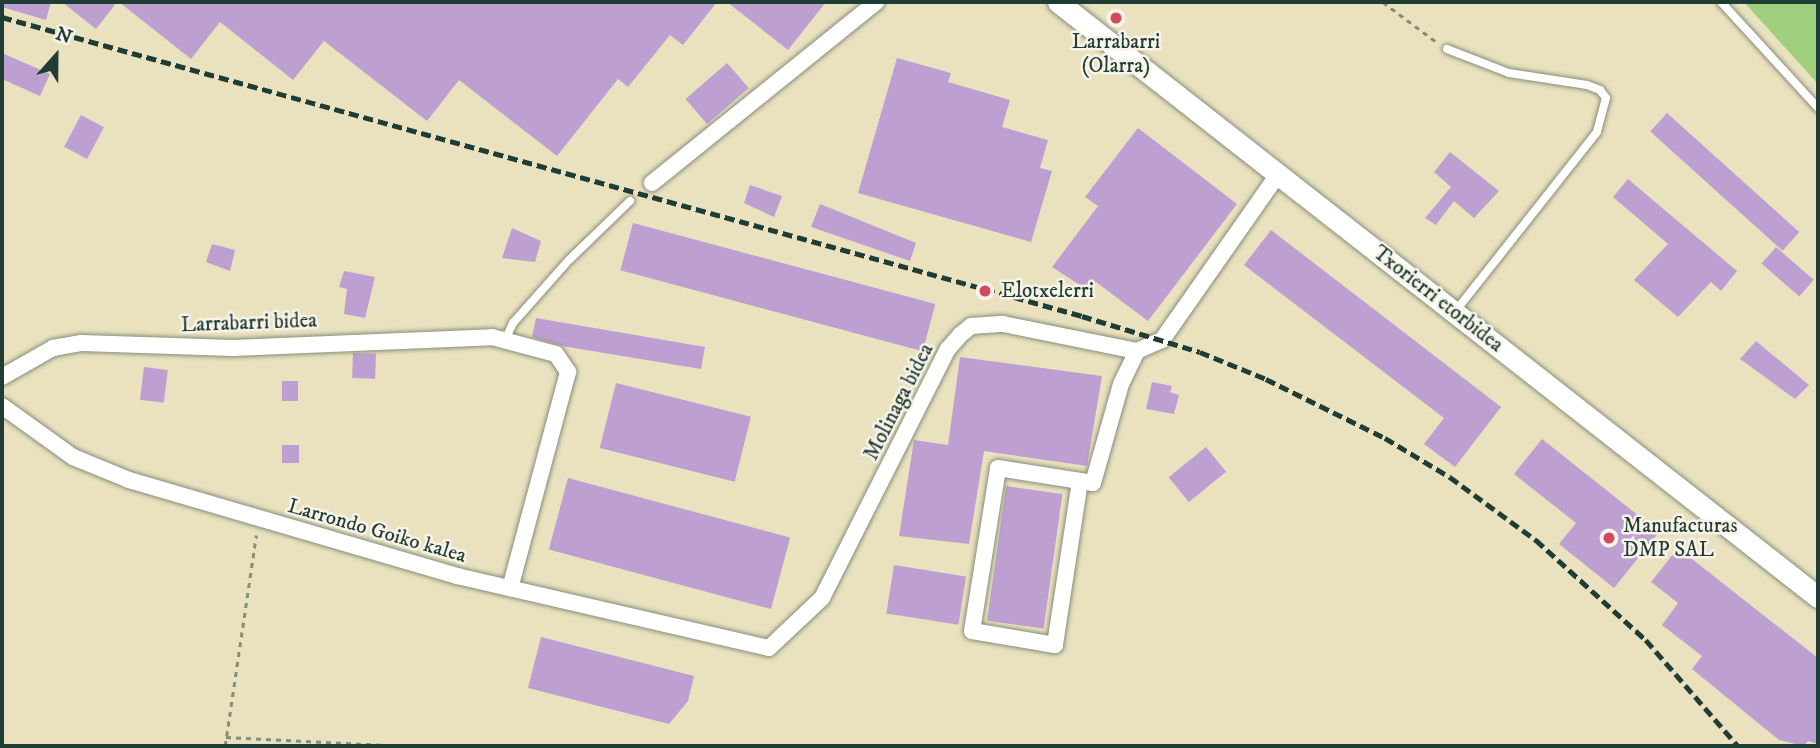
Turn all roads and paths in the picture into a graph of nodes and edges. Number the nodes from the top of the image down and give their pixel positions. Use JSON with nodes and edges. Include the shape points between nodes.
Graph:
{"nodes":[{"id":1,"x":876,"y":2,"type":"edge"},
{"id":2,"x":1058,"y":2,"type":"edge"},
{"id":3,"x":1383,"y":2,"type":"edge"},
{"id":4,"x":1721,"y":2,"type":"edge"},
{"id":5,"x":1447,"y":49,"type":"joint"},
{"id":6,"x":1818,"y":108,"type":"edge"},
{"id":7,"x":1279,"y":173,"type":"junction"},
{"id":8,"x":652,"y":183,"type":"dead end"},
{"id":9,"x":630,"y":201,"type":"dead end"},
{"id":10,"x":1455,"y":312,"type":"junction"},
{"id":11,"x":506,"y":338,"type":"junction"},
{"id":12,"x":1137,"y":351,"type":"junction"},
{"id":13,"x":2,"y":377,"type":"edge"},
{"id":14,"x":2,"y":406,"type":"edge"},
{"id":15,"x":1080,"y":481,"type":"junction"},
{"id":16,"x":259,"y":519,"type":"junction"},
{"id":17,"x":510,"y":588,"type":"junction"},
{"id":18,"x":1818,"y":597,"type":"edge"},
{"id":19,"x":760,"y":648,"type":"joint"},
{"id":20,"x":226,"y":737,"type":"junction"},
{"id":21,"x":225,"y":746,"type":"edge"},
{"id":22,"x":401,"y":746,"type":"edge"}],
"edges":[{"from":1,"to":8,"type":"street"},
{"from":2,"to":7,"type":"street","name":"Txorierri etorbidea"},
{"from":3,"to":5,"type":"path"},
{"from":4,"to":6,"type":"lane"},
{"from":5,"to":10,"type":"lane","via":[[1509,73],[1587,85],[1606,98],[1597,132]]},
{"from":7,"to":10,"type":"street","name":"Txorierri etorbidea"},
{"from":7,"to":12,"type":"street","via":[[1162,340]]},
{"from":9,"to":11,"type":"lane","via":[[569,261],[513,323]]},
{"from":10,"to":18,"type":"street","name":"Txorierri etorbidea"},
{"from":11,"to":13,"type":"street","name":"Larrabarri bidea","via":[[388,338],[233,348],[82,343],[53,348]]},
{"from":11,"to":17,"type":"street","name":"Larrabarri bidea","via":[[556,354],[568,372]]},
{"from":12,"to":15,"type":"street","via":[[1121,384],[1093,483]]},
{"from":12,"to":19,"type":"street","name":"Molinaga bidea","via":[[1003,324],[971,326],[948,349],[822,598],[778,642]]},
{"from":14,"to":16,"type":"street","name":"Larrondo Goiko kalea","via":[[42,438],[101,470]]},
{"from":15,"to":15,"type":"street","via":[[998,468],[972,631],[1055,645]]},
{"from":16,"to":17,"type":"street","name":"Larrondo Goiko kalea"},
{"from":16,"to":20,"type":"path"},
{"from":17,"to":19,"type":"street","name":"Larrondo Goiko kalea"},
{"from":20,"to":21,"type":"path"},
{"from":20,"to":22,"type":"path"}]}
